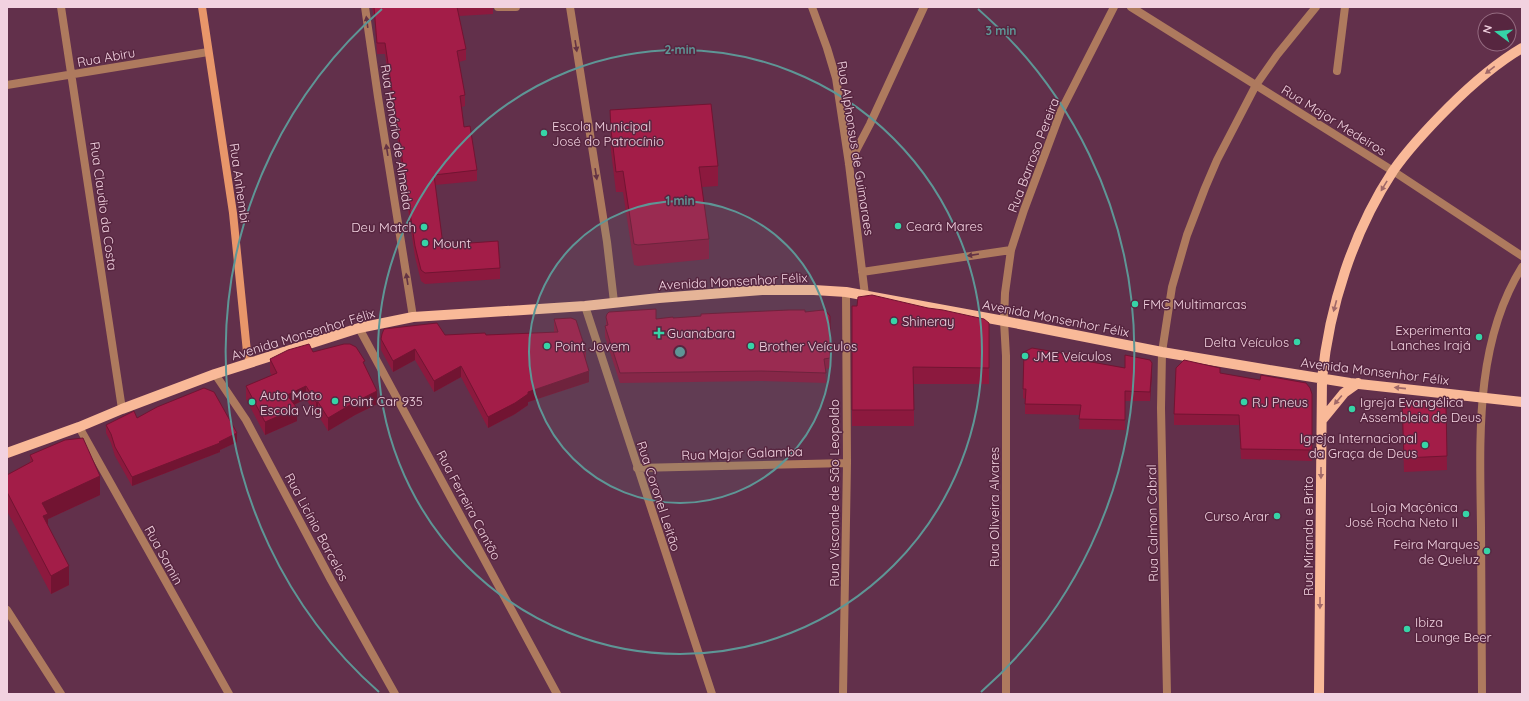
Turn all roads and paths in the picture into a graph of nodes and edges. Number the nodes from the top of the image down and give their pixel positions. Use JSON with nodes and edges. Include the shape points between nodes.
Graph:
{"nodes":[{"id":1,"x":61,"y":7,"type":"edge"},
{"id":2,"x":202,"y":7,"type":"edge"},
{"id":3,"x":365,"y":7,"type":"edge"},
{"id":4,"x":498,"y":7,"type":"edge"},
{"id":5,"x":516,"y":7,"type":"edge"},
{"id":6,"x":570,"y":7,"type":"edge"},
{"id":7,"x":812,"y":7,"type":"edge"},
{"id":8,"x":924,"y":7,"type":"edge"},
{"id":9,"x":1114,"y":7,"type":"edge"},
{"id":10,"x":1131,"y":7,"type":"edge"},
{"id":11,"x":1316,"y":7,"type":"edge"},
{"id":12,"x":1345,"y":7,"type":"edge"},
{"id":13,"x":1522,"y":48,"type":"edge"},
{"id":14,"x":208,"y":52,"type":"junction"},
{"id":15,"x":1337,"y":71,"type":"dead end"},
{"id":16,"x":72,"y":75,"type":"junction"},
{"id":17,"x":7,"y":85,"type":"edge"},
{"id":18,"x":1256,"y":85,"type":"junction"},
{"id":19,"x":848,"y":164,"type":"junction"},
{"id":20,"x":1393,"y":171,"type":"junction"},
{"id":21,"x":1011,"y":250,"type":"junction"},
{"id":22,"x":1522,"y":256,"type":"edge"},
{"id":23,"x":1522,"y":267,"type":"edge"},
{"id":24,"x":862,"y":272,"type":"junction"},
{"id":25,"x":846,"y":292,"type":"junction"},
{"id":26,"x":865,"y":295,"type":"junction"},
{"id":27,"x":614,"y":302,"type":"junction"},
{"id":28,"x":584,"y":306,"type":"junction"},
{"id":29,"x":413,"y":317,"type":"junction"},
{"id":30,"x":1004,"y":321,"type":"junction"},
{"id":31,"x":359,"y":328,"type":"junction"},
{"id":32,"x":1162,"y":352,"type":"junction"},
{"id":33,"x":250,"y":363,"type":"junction"},
{"id":34,"x":215,"y":374,"type":"junction"},
{"id":35,"x":1288,"y":374,"type":"junction"},
{"id":36,"x":1322,"y":379,"type":"junction"},
{"id":37,"x":1358,"y":384,"type":"junction"},
{"id":38,"x":1482,"y":398,"type":"junction"},
{"id":39,"x":1522,"y":402,"type":"edge"},
{"id":40,"x":122,"y":409,"type":"junction"},
{"id":41,"x":1322,"y":420,"type":"junction"},
{"id":42,"x":79,"y":427,"type":"junction"},
{"id":43,"x":7,"y":452,"type":"edge"},
{"id":44,"x":847,"y":463,"type":"junction"},
{"id":45,"x":637,"y":468,"type":"junction"},
{"id":46,"x":7,"y":610,"type":"edge"},
{"id":47,"x":61,"y":694,"type":"edge"},
{"id":48,"x":229,"y":694,"type":"edge"},
{"id":49,"x":396,"y":694,"type":"edge"},
{"id":50,"x":557,"y":694,"type":"edge"},
{"id":51,"x":712,"y":694,"type":"edge"},
{"id":52,"x":843,"y":694,"type":"edge"},
{"id":53,"x":1006,"y":694,"type":"edge"},
{"id":54,"x":1167,"y":694,"type":"edge"},
{"id":55,"x":1320,"y":694,"type":"edge"},
{"id":56,"x":1482,"y":694,"type":"edge"}],
"edges":[{"from":1,"to":16,"type":"street","name":"Rua Claudio da Costa"},
{"from":2,"to":14,"type":"street","name":"Rua Anhembi"},
{"from":29,"to":3,"type":"street","name":"Rua Honório de Almeida","one_way":true},
{"from":4,"to":5,"type":"street"},
{"from":6,"to":27,"type":"street","one_way":true},
{"from":7,"to":19,"type":"street","name":"Rua Alphonsus de Guimaraes","via":[[836,78]]},
{"from":8,"to":19,"type":"street","via":[[870,124]]},
{"from":9,"to":21,"type":"street","name":"Rua Barroso Pereira","via":[[1061,111]]},
{"from":10,"to":18,"type":"street","name":"Rua Major Medeiros"},
{"from":11,"to":18,"type":"street","name":"Rua Calmon Cabral"},
{"from":12,"to":15,"type":"street"},
{"from":13,"to":20,"type":"main road","name":"Rua Miranda e Brito","one_way":true,"via":[[1459,97]]},
{"from":14,"to":16,"type":"street","name":"Rua Abiru"},
{"from":14,"to":33,"type":"street","name":"Rua Anhembi","via":[[233,213]]},
{"from":16,"to":17,"type":"street","name":"Rua Abiru"},
{"from":16,"to":40,"type":"street","name":"Rua Claudio da Costa"},
{"from":18,"to":20,"type":"street","name":"Rua Major Medeiros"},
{"from":18,"to":32,"type":"street","name":"Rua Calmon Cabral","via":[[1217,160],[1188,235],[1172,286]]},
{"from":19,"to":24,"type":"street","name":"Rua Alphonsus de Guimaraes"},
{"from":20,"to":22,"type":"street","name":"Rua Major Medeiros"},
{"from":20,"to":36,"type":"main road","name":"Rua Miranda e Brito","one_way":true,"via":[[1366,219],[1344,275],[1326,345]]},
{"from":21,"to":24,"type":"street","one_way":true},
{"from":21,"to":30,"type":"street","name":"Rua Barroso Pereira"},
{"from":23,"to":38,"type":"street","via":[[1512,283],[1498,318]]},
{"from":24,"to":26,"type":"street","name":"Rua Alphonsus de Guimaraes"},
{"from":25,"to":26,"type":"main road","name":"Avenida Monsenhor Félix"},
{"from":25,"to":27,"type":"main road","name":"Avenida Monsenhor Félix","via":[[762,290]]},
{"from":25,"to":44,"type":"street","name":"Rua Visconde de São Leopoldo"},
{"from":26,"to":30,"type":"main road","name":"Avenida Monsenhor Félix"},
{"from":27,"to":28,"type":"main road","name":"Avenida Monsenhor Félix"},
{"from":28,"to":29,"type":"main road","name":"Avenida Monsenhor Félix"},
{"from":28,"to":45,"type":"street","name":"Rua Coronel Leitão"},
{"from":29,"to":31,"type":"main road","name":"Avenida Monsenhor Félix"},
{"from":30,"to":32,"type":"main road","name":"Avenida Monsenhor Félix"},
{"from":30,"to":53,"type":"street","name":"Rua Oliveira Alvares"},
{"from":31,"to":33,"type":"main road","name":"Avenida Monsenhor Félix"},
{"from":31,"to":50,"type":"street","name":"Rua Ferreira Cantão"},
{"from":32,"to":35,"type":"main road","name":"Avenida Monsenhor Félix"},
{"from":32,"to":54,"type":"street","name":"Rua Calmon Cabral"},
{"from":33,"to":34,"type":"main road","name":"Avenida Monsenhor Félix"},
{"from":34,"to":40,"type":"main road","name":"Avenida Monsenhor Félix"},
{"from":34,"to":49,"type":"street","name":"Rua Licínio Barcelos","via":[[246,420],[331,580]]},
{"from":35,"to":36,"type":"main road","name":"Avenida Monsenhor Félix"},
{"from":35,"to":41,"type":"main road","via":[[1295,379],[1320,382]]},
{"from":36,"to":37,"type":"main road","name":"Avenida Monsenhor Félix"},
{"from":36,"to":41,"type":"main road","name":"Rua Miranda e Brito"},
{"from":38,"to":37,"type":"main road","name":"Avenida Monsenhor Félix","one_way":true},
{"from":37,"to":41,"type":"main road","one_way":true,"via":[[1344,393]]},
{"from":38,"to":39,"type":"main road","name":"Avenida Monsenhor Félix"},
{"from":38,"to":56,"type":"street"},
{"from":40,"to":42,"type":"main road","name":"Avenida Monsenhor Félix"},
{"from":41,"to":55,"type":"main road","name":"Rua Miranda e Brito","one_way":true},
{"from":42,"to":43,"type":"main road","name":"Avenida Monsenhor Félix"},
{"from":42,"to":48,"type":"street","name":"Rua Samin"},
{"from":44,"to":45,"type":"street","name":"Rua Major Galamba"},
{"from":44,"to":52,"type":"street","name":"Rua Visconde de São Leopoldo"},
{"from":45,"to":51,"type":"street","name":"Rua Coronel Leitão"},
{"from":46,"to":47,"type":"street"}]}
